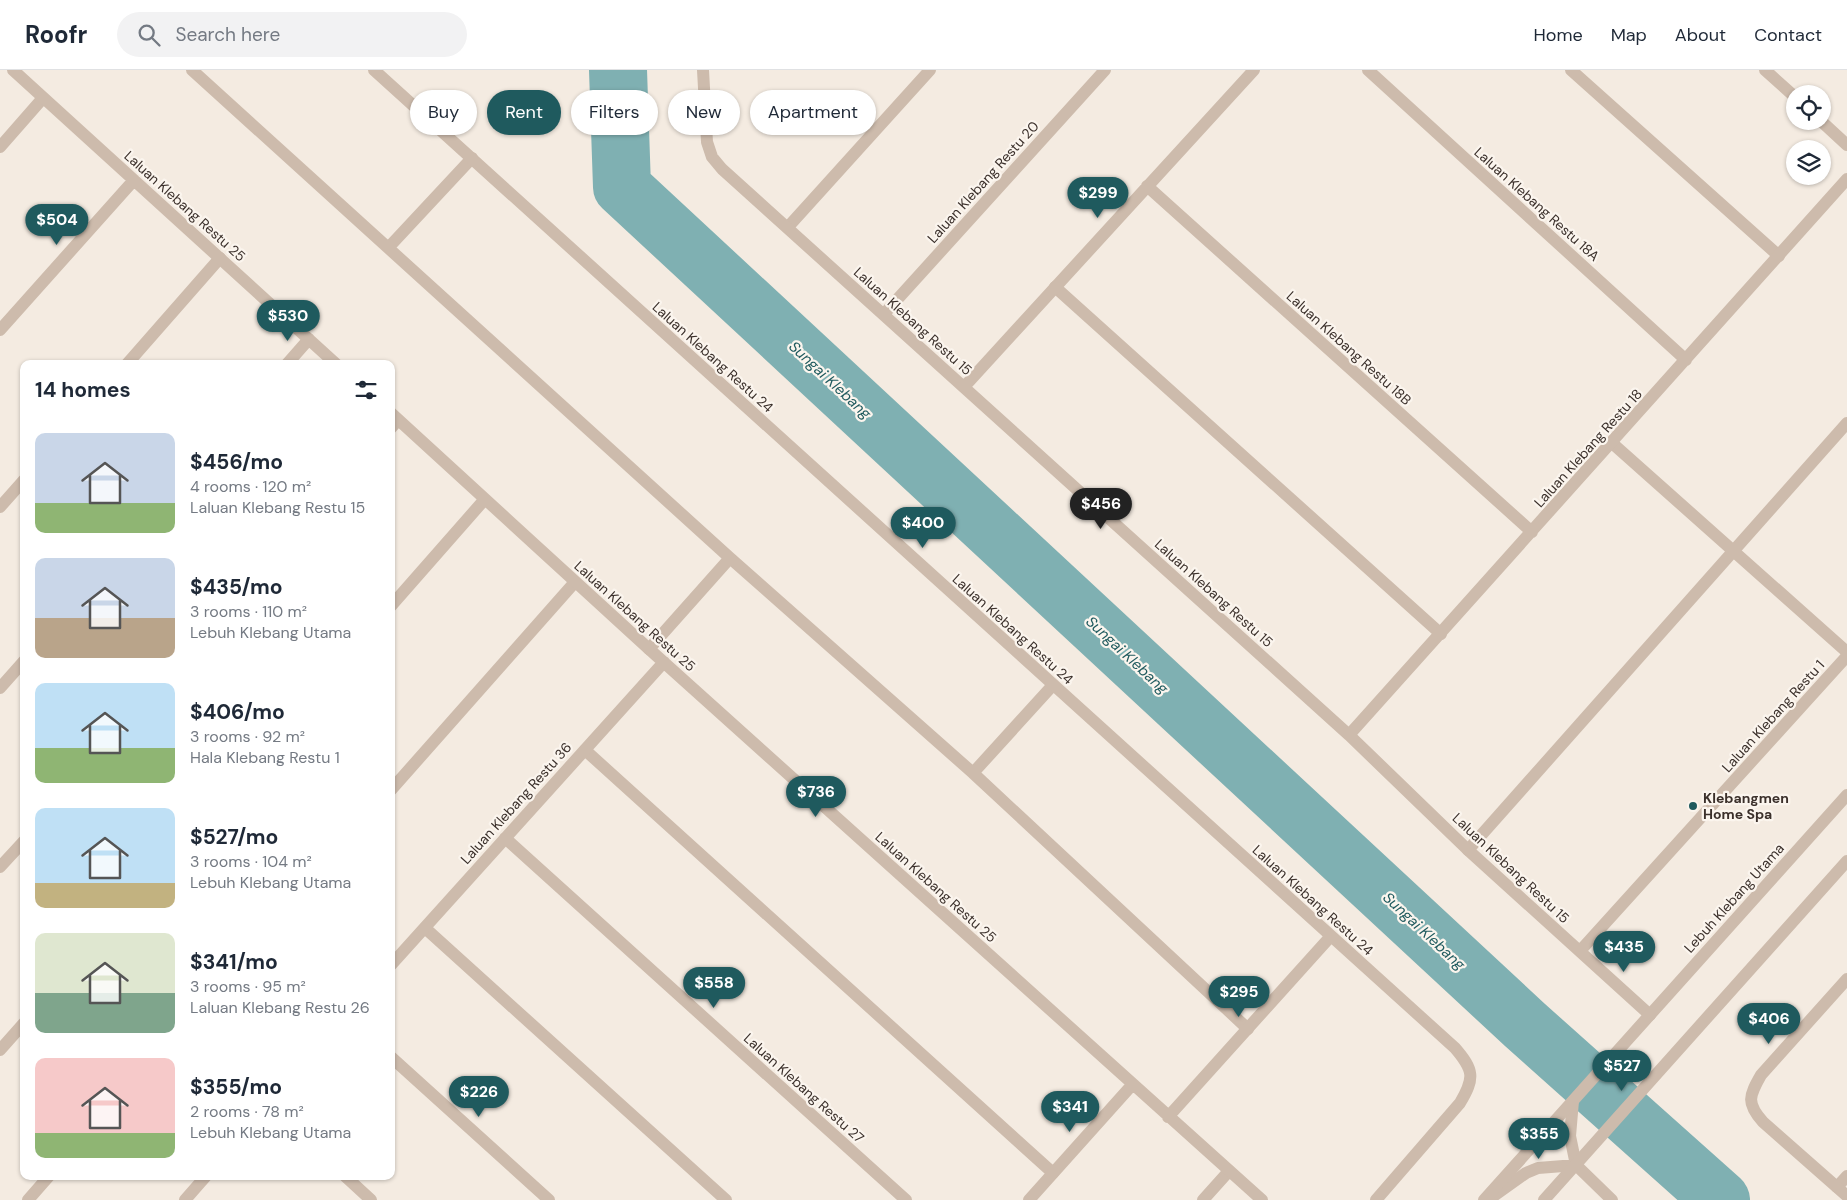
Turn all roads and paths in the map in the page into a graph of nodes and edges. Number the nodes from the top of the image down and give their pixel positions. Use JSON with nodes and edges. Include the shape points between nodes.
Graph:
{"nodes":[{"id":1,"x":13,"y":70,"type":"edge"},
{"id":2,"x":192,"y":70,"type":"edge"},
{"id":3,"x":374,"y":70,"type":"edge"},
{"id":4,"x":703,"y":70,"type":"edge"},
{"id":5,"x":930,"y":70,"type":"edge"},
{"id":6,"x":1105,"y":70,"type":"edge"},
{"id":7,"x":1254,"y":70,"type":"edge"},
{"id":8,"x":1368,"y":70,"type":"edge"},
{"id":9,"x":1571,"y":70,"type":"edge"},
{"id":10,"x":1765,"y":70,"type":"edge"},
{"id":11,"x":1786,"y":89,"type":"edge"},
{"id":12,"x":43,"y":98,"type":"junction"},
{"id":13,"x":1831,"y":130,"type":"edge"},
{"id":14,"x":1847,"y":145,"type":"edge"},
{"id":15,"x":0,"y":147,"type":"edge"},
{"id":16,"x":472,"y":158,"type":"junction"},
{"id":17,"x":1847,"y":179,"type":"edge"},
{"id":18,"x":134,"y":180,"type":"junction"},
{"id":19,"x":1147,"y":186,"type":"junction"},
{"id":20,"x":788,"y":227,"type":"junction"},
{"id":21,"x":389,"y":247,"type":"junction"},
{"id":22,"x":1779,"y":256,"type":"junction"},
{"id":23,"x":220,"y":258,"type":"junction"},
{"id":24,"x":1055,"y":287,"type":"junction"},
{"id":25,"x":884,"y":314,"type":"junction"},
{"id":26,"x":0,"y":330,"type":"edge"},
{"id":27,"x":309,"y":339,"type":"junction"},
{"id":28,"x":130,"y":360,"type":"edge"},
{"id":29,"x":291,"y":360,"type":"edge"},
{"id":30,"x":332,"y":360,"type":"edge"},
{"id":31,"x":1686,"y":360,"type":"junction"},
{"id":32,"x":964,"y":387,"type":"junction"},
{"id":33,"x":395,"y":421,"type":"edge"},
{"id":34,"x":1847,"y":423,"type":"edge"},
{"id":35,"x":1612,"y":443,"type":"junction"},
{"id":36,"x":20,"y":484,"type":"edge"},
{"id":37,"x":485,"y":500,"type":"junction"},
{"id":38,"x":0,"y":507,"type":"edge"},
{"id":39,"x":1532,"y":532,"type":"junction"},
{"id":40,"x":1733,"y":551,"type":"junction"},
{"id":41,"x":730,"y":558,"type":"junction"},
{"id":42,"x":575,"y":582,"type":"junction"},
{"id":43,"x":395,"y":601,"type":"edge"},
{"id":44,"x":1441,"y":634,"type":"junction"},
{"id":45,"x":648,"y":648,"type":"junction"},
{"id":46,"x":1847,"y":654,"type":"edge"},
{"id":47,"x":664,"y":662,"type":"junction"},
{"id":48,"x":20,"y":666,"type":"edge"},
{"id":49,"x":1053,"y":685,"type":"junction"},
{"id":50,"x":0,"y":688,"type":"edge"},
{"id":51,"x":1349,"y":735,"type":"junction"},
{"id":52,"x":585,"y":750,"type":"junction"},
{"id":53,"x":973,"y":773,"type":"junction"},
{"id":54,"x":395,"y":785,"type":"edge"},
{"id":55,"x":1847,"y":795,"type":"edge"},
{"id":56,"x":505,"y":838,"type":"junction"},
{"id":57,"x":20,"y":845,"type":"edge"},
{"id":58,"x":1468,"y":850,"type":"junction"},
{"id":59,"x":1847,"y":861,"type":"edge"},
{"id":60,"x":0,"y":867,"type":"edge"},
{"id":61,"x":425,"y":928,"type":"junction"},
{"id":62,"x":1331,"y":936,"type":"junction"},
{"id":63,"x":1580,"y":951,"type":"junction"},
{"id":64,"x":395,"y":961,"type":"edge"},
{"id":65,"x":1847,"y":979,"type":"edge"},
{"id":66,"x":1650,"y":1014,"type":"junction"},
{"id":67,"x":20,"y":1028,"type":"edge"},
{"id":68,"x":1248,"y":1029,"type":"junction"},
{"id":69,"x":0,"y":1050,"type":"edge"},
{"id":70,"x":395,"y":1061,"type":"edge"},
{"id":71,"x":1132,"y":1085,"type":"junction"},
{"id":72,"x":1576,"y":1098,"type":"junction"},
{"id":73,"x":1168,"y":1117,"type":"junction"},
{"id":74,"x":1576,"y":1165,"type":"junction"},
{"id":75,"x":1229,"y":1171,"type":"junction"},
{"id":76,"x":1053,"y":1173,"type":"junction"},
{"id":77,"x":1847,"y":1176,"type":"edge"},
{"id":78,"x":46,"y":1180,"type":"edge"},
{"id":79,"x":202,"y":1180,"type":"edge"},
{"id":80,"x":349,"y":1180,"type":"edge"},
{"id":81,"x":1842,"y":1192,"type":"edge"},
{"id":82,"x":28,"y":1200,"type":"edge"},
{"id":83,"x":185,"y":1200,"type":"edge"},
{"id":84,"x":371,"y":1200,"type":"edge"},
{"id":85,"x":549,"y":1200,"type":"edge"},
{"id":86,"x":726,"y":1200,"type":"edge"},
{"id":87,"x":906,"y":1200,"type":"edge"},
{"id":88,"x":1029,"y":1200,"type":"edge"},
{"id":89,"x":1204,"y":1200,"type":"edge"},
{"id":90,"x":1262,"y":1200,"type":"edge"},
{"id":91,"x":1376,"y":1200,"type":"edge"},
{"id":92,"x":1486,"y":1200,"type":"edge"},
{"id":93,"x":1544,"y":1200,"type":"edge"},
{"id":94,"x":1612,"y":1200,"type":"edge"}],
"edges":[{"from":1,"to":12,"type":"street","name":"Laluan Klebang Restu 25"},
{"from":2,"to":21,"type":"street"},
{"from":3,"to":16,"type":"street","name":"Laluan Klebang Restu 24"},
{"from":4,"to":20,"type":"street","name":"Laluan Klebang Restu 15","via":[[707,142],[712,157]]},
{"from":5,"to":20,"type":"street"},
{"from":6,"to":25,"type":"street","name":"Laluan Klebang Restu 20"},
{"from":7,"to":19,"type":"street"},
{"from":8,"to":31,"type":"street","name":"Laluan Klebang Restu 18A"},
{"from":9,"to":22,"type":"street"},
{"from":10,"to":11,"type":"street"},
{"from":12,"to":15,"type":"street"},
{"from":12,"to":18,"type":"street","name":"Laluan Klebang Restu 25"},
{"from":13,"to":14,"type":"street"},
{"from":16,"to":21,"type":"street"},
{"from":16,"to":49,"type":"street","name":"Laluan Klebang Restu 24"},
{"from":17,"to":22,"type":"street","name":"Laluan Klebang Restu 18"},
{"from":18,"to":23,"type":"street","name":"Laluan Klebang Restu 25"},
{"from":18,"to":26,"type":"street"},
{"from":19,"to":24,"type":"street"},
{"from":19,"to":39,"type":"street","name":"Laluan Klebang Restu 18B"},
{"from":20,"to":25,"type":"street","name":"Laluan Klebang Restu 15"},
{"from":21,"to":41,"type":"street"},
{"from":22,"to":31,"type":"street","name":"Laluan Klebang Restu 18"},
{"from":23,"to":27,"type":"street","name":"Laluan Klebang Restu 25"},
{"from":23,"to":28,"type":"street"},
{"from":24,"to":32,"type":"street"},
{"from":24,"to":44,"type":"street"},
{"from":25,"to":32,"type":"street","name":"Laluan Klebang Restu 15"},
{"from":27,"to":29,"type":"street"},
{"from":27,"to":30,"type":"street","name":"Laluan Klebang Restu 25"},
{"from":31,"to":35,"type":"street","name":"Laluan Klebang Restu 18"},
{"from":32,"to":51,"type":"street","name":"Laluan Klebang Restu 15"},
{"from":33,"to":37,"type":"street","name":"Laluan Klebang Restu 25"},
{"from":34,"to":40,"type":"street"},
{"from":35,"to":39,"type":"street","name":"Laluan Klebang Restu 18"},
{"from":35,"to":40,"type":"street"},
{"from":36,"to":38,"type":"street"},
{"from":37,"to":42,"type":"street","name":"Laluan Klebang Restu 25"},
{"from":37,"to":43,"type":"street"},
{"from":39,"to":44,"type":"street","name":"Laluan Klebang Restu 18"},
{"from":40,"to":46,"type":"street"},
{"from":40,"to":58,"type":"street"},
{"from":41,"to":45,"type":"street"},
{"from":41,"to":53,"type":"street"},
{"from":42,"to":45,"type":"street","name":"Laluan Klebang Restu 25"},
{"from":42,"to":54,"type":"street"},
{"from":44,"to":51,"type":"street","name":"Laluan Klebang Restu 18"},
{"from":45,"to":47,"type":"street","name":"Laluan Klebang Restu 25"},
{"from":46,"to":63,"type":"street","name":"Laluan Klebang Restu 1"},
{"from":47,"to":52,"type":"street","name":"Laluan Klebang Restu 36"},
{"from":47,"to":71,"type":"street","name":"Laluan Klebang Restu 25"},
{"from":48,"to":50,"type":"street"},
{"from":49,"to":53,"type":"street"},
{"from":49,"to":62,"type":"street","name":"Laluan Klebang Restu 24"},
{"from":51,"to":58,"type":"street","name":"Laluan Klebang Restu 15"},
{"from":52,"to":56,"type":"street","name":"Laluan Klebang Restu 36"},
{"from":52,"to":76,"type":"street"},
{"from":53,"to":68,"type":"street"},
{"from":55,"to":66,"type":"street","name":"Lebuh Klebang Utama"},
{"from":56,"to":61,"type":"street","name":"Laluan Klebang Restu 36"},
{"from":56,"to":87,"type":"street","name":"Laluan Klebang Restu 27"},
{"from":57,"to":60,"type":"street"},
{"from":58,"to":63,"type":"street","name":"Laluan Klebang Restu 15"},
{"from":59,"to":74,"type":"street"},
{"from":61,"to":64,"type":"street","name":"Laluan Klebang Restu 36"},
{"from":61,"to":86,"type":"street"},
{"from":62,"to":68,"type":"street"},
{"from":62,"to":91,"type":"street","name":"Laluan Klebang Restu 24","via":[[1455,1048],[1467,1062],[1471,1075],[1470,1087],[1460,1103]]},
{"from":63,"to":66,"type":"street","name":"Laluan Klebang Restu 15"},
{"from":65,"to":81,"type":"street","via":[[1761,1075],[1750,1100],[1753,1110],[1763,1122]]},
{"from":66,"to":72,"type":"street","name":"Lebuh Klebang Utama"},
{"from":67,"to":69,"type":"street"},
{"from":68,"to":73,"type":"street"},
{"from":70,"to":85,"type":"street"},
{"from":71,"to":73,"type":"street","name":"Laluan Klebang Restu 25"},
{"from":71,"to":76,"type":"street"},
{"from":72,"to":74,"type":"street","via":[[1570,1136]]},
{"from":72,"to":92,"type":"street","name":"Lebuh Klebang Utama"},
{"from":73,"to":75,"type":"street","name":"Laluan Klebang Restu 25"},
{"from":74,"to":92,"type":"street","via":[[1538,1168]]},
{"from":74,"to":93,"type":"street"},
{"from":74,"to":94,"type":"street"},
{"from":75,"to":89,"type":"street"},
{"from":75,"to":90,"type":"street","name":"Laluan Klebang Restu 25"},
{"from":76,"to":88,"type":"street"},
{"from":77,"to":81,"type":"street"},
{"from":78,"to":82,"type":"street"},
{"from":79,"to":83,"type":"street"},
{"from":80,"to":84,"type":"street"}]}
